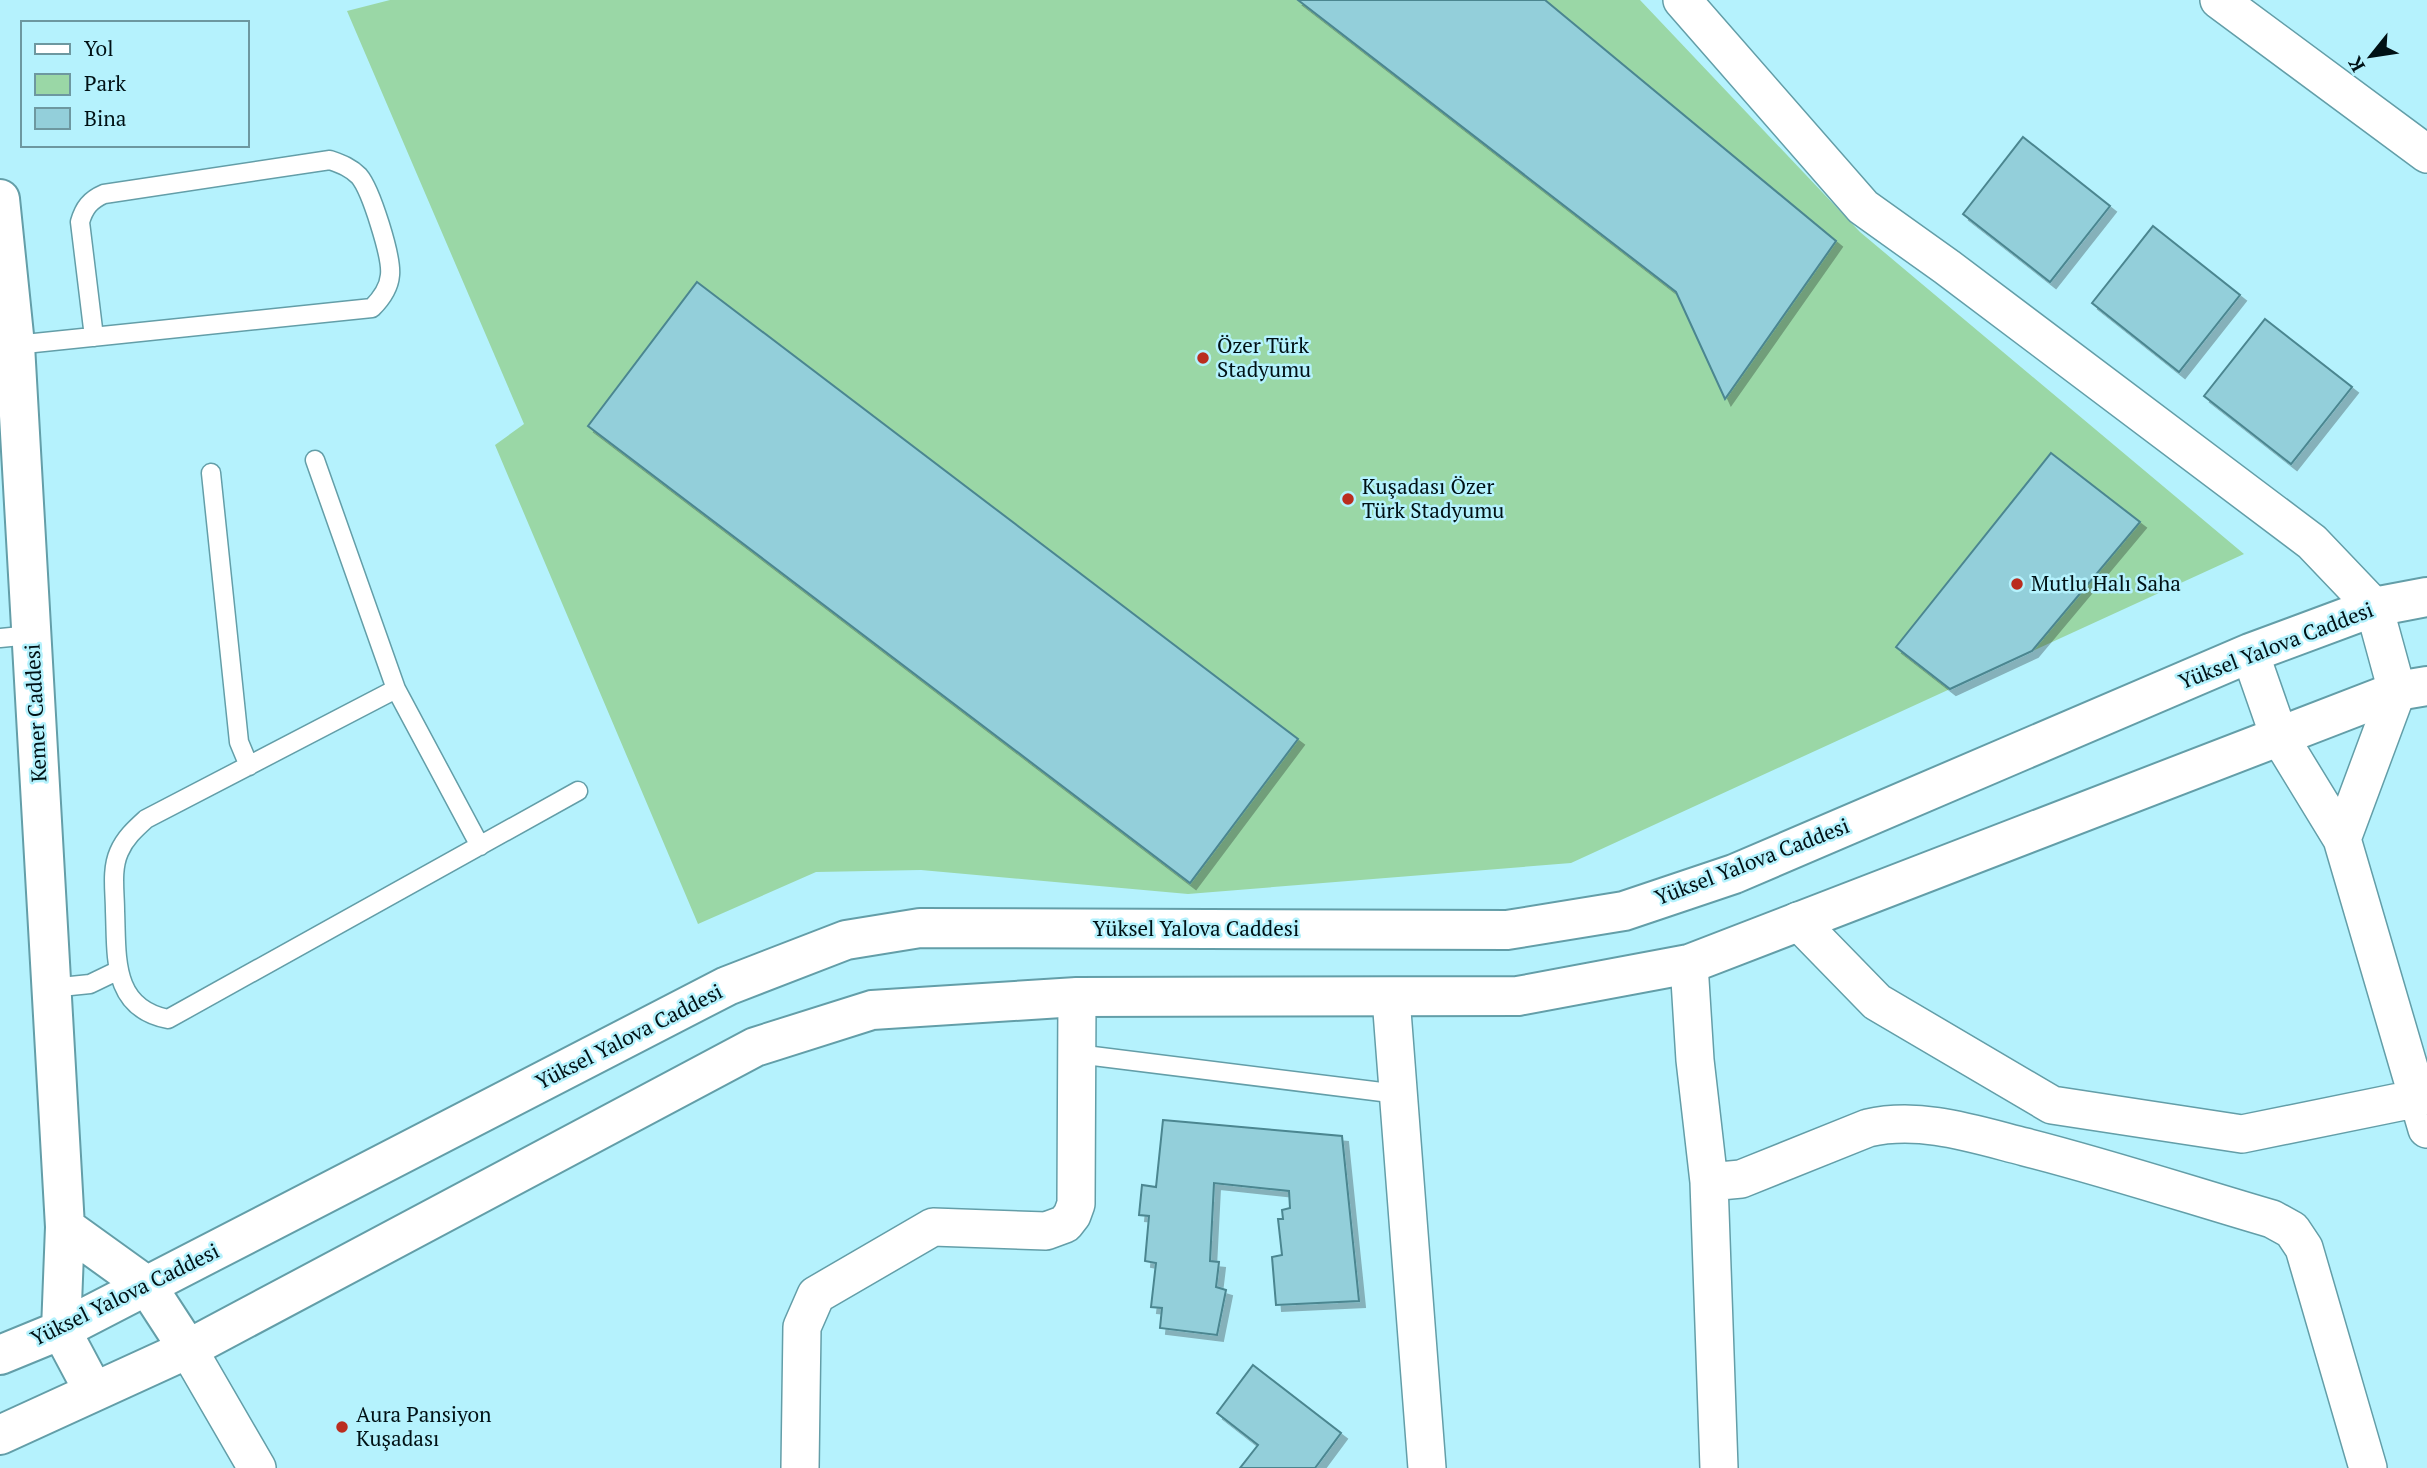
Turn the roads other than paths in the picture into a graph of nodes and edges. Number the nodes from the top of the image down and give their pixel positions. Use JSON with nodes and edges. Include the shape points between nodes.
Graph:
{"nodes":[{"id":1,"x":1682,"y":0,"type":"edge"},
{"id":2,"x":2219,"y":0,"type":"edge"},
{"id":3,"x":2427,"y":153,"type":"edge"},
{"id":4,"x":0,"y":199,"type":"edge"},
{"id":5,"x":4,"y":287,"type":"edge"},
{"id":6,"x":94,"y":337,"type":"junction"},
{"id":7,"x":15,"y":345,"type":"junction"},
{"id":8,"x":315,"y":460,"type":"dead end"},
{"id":9,"x":211,"y":473,"type":"dead end"},
{"id":10,"x":2427,"y":597,"type":"edge"},
{"id":11,"x":2374,"y":607,"type":"junction"},
{"id":12,"x":16,"y":636,"type":"edge"},
{"id":13,"x":2250,"y":653,"type":"junction"},
{"id":14,"x":2412,"y":688,"type":"edge"},
{"id":15,"x":396,"y":689,"type":"junction"},
{"id":16,"x":2279,"y":736,"type":"junction"},
{"id":17,"x":249,"y":766,"type":"junction"},
{"id":18,"x":578,"y":791,"type":"dead end"},
{"id":19,"x":2342,"y":839,"type":"junction"},
{"id":20,"x":480,"y":846,"type":"junction"},
{"id":21,"x":1798,"y":921,"type":"junction"},
{"id":22,"x":1689,"y":964,"type":"junction"},
{"id":23,"x":117,"y":971,"type":"junction"},
{"id":24,"x":51,"y":988,"type":"junction"},
{"id":25,"x":1077,"y":997,"type":"junction"},
{"id":26,"x":1391,"y":998,"type":"junction"},
{"id":27,"x":1077,"y":1054,"type":"junction"},
{"id":28,"x":1398,"y":1094,"type":"junction"},
{"id":29,"x":2423,"y":1113,"type":"edge"},
{"id":30,"x":1709,"y":1182,"type":"junction"},
{"id":31,"x":65,"y":1227,"type":"junction"},
{"id":32,"x":147,"y":1286,"type":"junction"},
{"id":33,"x":61,"y":1330,"type":"junction"},
{"id":34,"x":188,"y":1349,"type":"junction"},
{"id":35,"x":0,"y":1355,"type":"edge"},
{"id":36,"x":94,"y":1392,"type":"junction"},
{"id":37,"x":0,"y":1435,"type":"edge"},
{"id":38,"x":257,"y":1468,"type":"edge"},
{"id":39,"x":800,"y":1468,"type":"edge"},
{"id":40,"x":1427,"y":1468,"type":"edge"},
{"id":41,"x":1719,"y":1468,"type":"edge"},
{"id":42,"x":2368,"y":1468,"type":"edge"}],
"edges":[{"from":1,"to":11,"type":"street","via":[[1863,207],[2312,542]]},
{"from":2,"to":3,"type":"street"},
{"from":4,"to":5,"type":"main road","name":"Kemer Caddesi"},
{"from":5,"to":7,"type":"main road","name":"Kemer Caddesi"},
{"from":6,"to":6,"type":"lane","via":[[372,308],[390,278],[390,262],[368,189],[350,168],[330,160],[96,197],[80,222]]},
{"from":6,"to":7,"type":"lane"},
{"from":7,"to":12,"type":"main road","name":"Kemer Caddesi"},
{"from":8,"to":15,"type":"lane"},
{"from":9,"to":17,"type":"lane","via":[[239,742]]},
{"from":10,"to":11,"type":"main road","name":"Yüksel Yalova Caddesi"},
{"from":11,"to":13,"type":"main road","name":"Yüksel Yalova Caddesi"},
{"from":11,"to":14,"type":"street"},
{"from":12,"to":24,"type":"main road","name":"Kemer Caddesi"},
{"from":13,"to":16,"type":"street"},
{"from":13,"to":32,"type":"main road","name":"Yüksel Yalova Caddesi","via":[[1734,874],[1624,911],[1507,930],[920,928],[846,940],[727,986]]},
{"from":14,"to":16,"type":"main road"},
{"from":14,"to":19,"type":"street"},
{"from":15,"to":17,"type":"lane"},
{"from":15,"to":20,"type":"lane"},
{"from":16,"to":19,"type":"street"},
{"from":16,"to":21,"type":"main road"},
{"from":17,"to":23,"type":"lane","via":[[146,819],[120,850],[114,873]]},
{"from":18,"to":20,"type":"lane"},
{"from":19,"to":29,"type":"street"},
{"from":20,"to":23,"type":"lane","via":[[168,1018],[137,1006]]},
{"from":21,"to":22,"type":"main road"},
{"from":21,"to":29,"type":"street","via":[[1877,1002],[2052,1105],[2242,1134]]},
{"from":22,"to":26,"type":"main road","via":[[1518,996]]},
{"from":22,"to":30,"type":"street"},
{"from":23,"to":24,"type":"lane","via":[[90,984]]},
{"from":24,"to":31,"type":"main road","name":"Kemer Caddesi"},
{"from":25,"to":26,"type":"main road"},
{"from":25,"to":27,"type":"street"},
{"from":25,"to":34,"type":"main road","via":[[872,1010],[755,1047]]},
{"from":26,"to":28,"type":"street"},
{"from":27,"to":28,"type":"lane"},
{"from":27,"to":39,"type":"street","via":[[1076,1204],[1072,1215],[1065,1224],[1046,1231],[933,1227],[816,1295],[802,1328]]},
{"from":28,"to":40,"type":"street"},
{"from":30,"to":41,"type":"street"},
{"from":30,"to":42,"type":"street","via":[[1741,1179],[1868,1128],[1915,1123],[2069,1158],[2272,1219],[2292,1230],[2304,1248]]},
{"from":31,"to":32,"type":"main road"},
{"from":31,"to":33,"type":"main road","name":"Kemer Caddesi"},
{"from":32,"to":33,"type":"main road","name":"Yüksel Yalova Caddesi"},
{"from":32,"to":34,"type":"main road"},
{"from":33,"to":35,"type":"main road","name":"Yüksel Yalova Caddesi"},
{"from":33,"to":36,"type":"main road"},
{"from":34,"to":36,"type":"main road"},
{"from":34,"to":38,"type":"street"},
{"from":36,"to":37,"type":"main road"}]}
